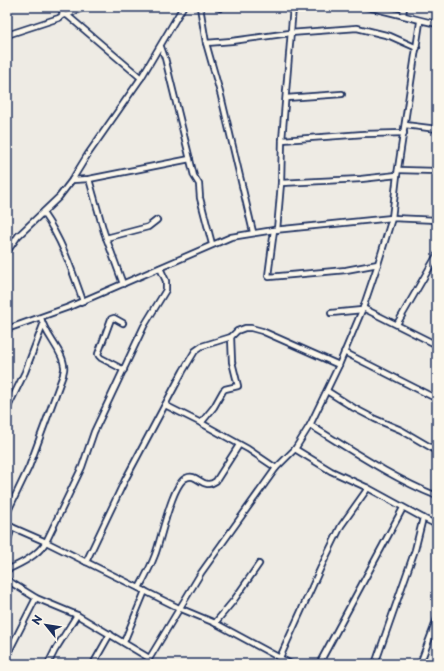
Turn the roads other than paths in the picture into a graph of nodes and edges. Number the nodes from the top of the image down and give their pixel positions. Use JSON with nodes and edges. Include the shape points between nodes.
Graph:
{"nodes":[{"id":1,"x":61,"y":7,"type":"edge"},
{"id":2,"x":84,"y":7,"type":"edge"},
{"id":3,"x":184,"y":7,"type":"edge"},
{"id":4,"x":200,"y":7,"type":"edge"},
{"id":5,"x":293,"y":7,"type":"edge"},
{"id":6,"x":367,"y":7,"type":"edge"},
{"id":7,"x":404,"y":7,"type":"edge"},
{"id":8,"x":65,"y":15,"type":"junction"},
{"id":9,"x":403,"y":15,"type":"junction"},
{"id":10,"x":420,"y":22,"type":"junction"},
{"id":11,"x":437,"y":24,"type":"edge"},
{"id":12,"x":290,"y":33,"type":"junction"},
{"id":13,"x":7,"y":35,"type":"edge"},
{"id":14,"x":206,"y":43,"type":"junction"},
{"id":15,"x":161,"y":47,"type":"junction"},
{"id":16,"x":417,"y":48,"type":"junction"},
{"id":17,"x":142,"y":78,"type":"junction"},
{"id":18,"x":342,"y":94,"type":"dead end"},
{"id":19,"x":286,"y":98,"type":"junction"},
{"id":20,"x":405,"y":125,"type":"junction"},
{"id":21,"x":437,"y":129,"type":"edge"},
{"id":22,"x":404,"y":133,"type":"junction"},
{"id":23,"x":282,"y":140,"type":"junction"},
{"id":24,"x":190,"y":159,"type":"junction"},
{"id":25,"x":437,"y":171,"type":"edge"},
{"id":26,"x":397,"y":172,"type":"junction"},
{"id":27,"x":89,"y":179,"type":"junction"},
{"id":28,"x":72,"y":180,"type":"junction"},
{"id":29,"x":281,"y":183,"type":"junction"},
{"id":30,"x":43,"y":213,"type":"junction"},
{"id":31,"x":392,"y":218,"type":"junction"},
{"id":32,"x":157,"y":220,"type":"dead end"},
{"id":33,"x":437,"y":220,"type":"edge"},
{"id":34,"x":275,"y":230,"type":"junction"},
{"id":35,"x":253,"y":232,"type":"junction"},
{"id":36,"x":106,"y":238,"type":"junction"},
{"id":37,"x":212,"y":244,"type":"junction"},
{"id":38,"x":7,"y":252,"type":"edge"},
{"id":39,"x":437,"y":255,"type":"edge"},
{"id":40,"x":378,"y":264,"type":"junction"},
{"id":41,"x":160,"y":268,"type":"junction"},
{"id":42,"x":123,"y":284,"type":"junction"},
{"id":43,"x":83,"y":301,"type":"junction"},
{"id":44,"x":363,"y":309,"type":"junction"},
{"id":45,"x":331,"y":313,"type":"dead end"},
{"id":46,"x":41,"y":318,"type":"junction"},
{"id":47,"x":123,"y":323,"type":"dead end"},
{"id":48,"x":397,"y":324,"type":"junction"},
{"id":49,"x":43,"y":325,"type":"junction"},
{"id":50,"x":7,"y":329,"type":"edge"},
{"id":51,"x":231,"y":337,"type":"junction"},
{"id":52,"x":436,"y":342,"type":"edge"},
{"id":53,"x":344,"y":352,"type":"junction"},
{"id":54,"x":339,"y":366,"type":"junction"},
{"id":55,"x":124,"y":370,"type":"junction"},
{"id":56,"x":327,"y":390,"type":"junction"},
{"id":57,"x":437,"y":399,"type":"edge"},
{"id":58,"x":165,"y":405,"type":"junction"},
{"id":59,"x":7,"y":406,"type":"edge"},
{"id":60,"x":201,"y":423,"type":"junction"},
{"id":61,"x":310,"y":425,"type":"junction"},
{"id":62,"x":239,"y":445,"type":"junction"},
{"id":63,"x":295,"y":449,"type":"junction"},
{"id":64,"x":437,"y":451,"type":"edge"},
{"id":65,"x":276,"y":468,"type":"junction"},
{"id":66,"x":368,"y":488,"type":"junction"},
{"id":67,"x":437,"y":496,"type":"edge"},
{"id":68,"x":403,"y":508,"type":"junction"},
{"id":69,"x":7,"y":513,"type":"edge"},
{"id":70,"x":423,"y":518,"type":"junction"},
{"id":71,"x":437,"y":525,"type":"edge"},
{"id":72,"x":9,"y":526,"type":"edge"},
{"id":73,"x":46,"y":542,"type":"junction"},
{"id":74,"x":7,"y":543,"type":"edge"},
{"id":75,"x":86,"y":562,"type":"junction"},
{"id":76,"x":259,"y":564,"type":"dead end"},
{"id":77,"x":7,"y":570,"type":"edge"},
{"id":78,"x":7,"y":580,"type":"edge"},
{"id":79,"x":139,"y":588,"type":"junction"},
{"id":80,"x":145,"y":591,"type":"junction"},
{"id":81,"x":36,"y":598,"type":"junction"},
{"id":82,"x":179,"y":608,"type":"junction"},
{"id":83,"x":77,"y":615,"type":"junction"},
{"id":84,"x":437,"y":619,"type":"edge"},
{"id":85,"x":215,"y":623,"type":"junction"},
{"id":86,"x":110,"y":634,"type":"junction"},
{"id":87,"x":124,"y":642,"type":"junction"},
{"id":88,"x":7,"y":655,"type":"edge"},
{"id":89,"x":149,"y":658,"type":"junction"},
{"id":90,"x":279,"y":658,"type":"junction"},
{"id":91,"x":48,"y":664,"type":"edge"},
{"id":92,"x":93,"y":664,"type":"edge"},
{"id":93,"x":146,"y":664,"type":"edge"},
{"id":94,"x":277,"y":664,"type":"edge"},
{"id":95,"x":291,"y":664,"type":"edge"},
{"id":96,"x":319,"y":664,"type":"edge"},
{"id":97,"x":375,"y":664,"type":"edge"},
{"id":98,"x":420,"y":664,"type":"edge"}],
"edges":[{"from":1,"to":8,"type":"street"},
{"from":2,"to":8,"type":"street"},
{"from":3,"to":15,"type":"street"},
{"from":4,"to":14,"type":"street"},
{"from":5,"to":12,"type":"street"},
{"from":6,"to":9,"type":"street"},
{"from":7,"to":9,"type":"street"},
{"from":8,"to":13,"type":"street"},
{"from":8,"to":17,"type":"street"},
{"from":9,"to":10,"type":"street"},
{"from":10,"to":11,"type":"street"},
{"from":10,"to":16,"type":"street"},
{"from":12,"to":14,"type":"street"},
{"from":12,"to":16,"type":"street","via":[[357,28],[390,36]]},
{"from":12,"to":19,"type":"street"},
{"from":14,"to":35,"type":"street"},
{"from":15,"to":17,"type":"street"},
{"from":15,"to":24,"type":"street"},
{"from":16,"to":20,"type":"street"},
{"from":17,"to":28,"type":"street"},
{"from":18,"to":19,"type":"street"},
{"from":19,"to":23,"type":"street"},
{"from":20,"to":21,"type":"street"},
{"from":20,"to":22,"type":"street"},
{"from":22,"to":23,"type":"street"},
{"from":22,"to":26,"type":"street"},
{"from":23,"to":29,"type":"street"},
{"from":24,"to":27,"type":"street"},
{"from":24,"to":37,"type":"street","via":[[199,184]]},
{"from":25,"to":26,"type":"street"},
{"from":26,"to":29,"type":"street","via":[[361,179]]},
{"from":26,"to":31,"type":"street"},
{"from":27,"to":28,"type":"street"},
{"from":27,"to":36,"type":"street"},
{"from":28,"to":30,"type":"street","via":[[60,197]]},
{"from":29,"to":34,"type":"street"},
{"from":30,"to":38,"type":"street","via":[[18,236]]},
{"from":30,"to":43,"type":"street","via":[[61,242]]},
{"from":31,"to":33,"type":"street"},
{"from":31,"to":34,"type":"street"},
{"from":31,"to":40,"type":"street"},
{"from":32,"to":36,"type":"street","via":[[148,227]]},
{"from":34,"to":35,"type":"street"},
{"from":34,"to":40,"type":"street","via":[[268,276],[271,277],[346,270]]},
{"from":35,"to":37,"type":"street"},
{"from":36,"to":42,"type":"street"},
{"from":37,"to":41,"type":"street"},
{"from":39,"to":48,"type":"street"},
{"from":40,"to":44,"type":"street"},
{"from":41,"to":42,"type":"street"},
{"from":41,"to":55,"type":"street","via":[[166,281],[166,290],[144,326]]},
{"from":42,"to":43,"type":"street"},
{"from":43,"to":46,"type":"street"},
{"from":44,"to":45,"type":"street"},
{"from":44,"to":48,"type":"street"},
{"from":44,"to":53,"type":"street"},
{"from":46,"to":49,"type":"street"},
{"from":46,"to":50,"type":"street"},
{"from":47,"to":55,"type":"street","via":[[111,319],[98,354]]},
{"from":48,"to":52,"type":"street"},
{"from":49,"to":59,"type":"street","via":[[25,372]]},
{"from":49,"to":69,"type":"street","via":[[65,367],[29,467]]},
{"from":51,"to":54,"type":"street","via":[[237,331],[251,328]]},
{"from":51,"to":58,"type":"street","via":[[202,346],[195,351]]},
{"from":51,"to":60,"type":"street","via":[[232,362],[238,386],[222,391],[214,407]]},
{"from":53,"to":54,"type":"street"},
{"from":53,"to":57,"type":"street"},
{"from":54,"to":56,"type":"street"},
{"from":55,"to":73,"type":"street"},
{"from":56,"to":61,"type":"street"},
{"from":56,"to":64,"type":"street","via":[[354,408],[402,430]]},
{"from":58,"to":60,"type":"street"},
{"from":58,"to":75,"type":"street","via":[[125,480]]},
{"from":60,"to":62,"type":"street"},
{"from":61,"to":63,"type":"street"},
{"from":61,"to":67,"type":"street","via":[[372,462]]},
{"from":62,"to":65,"type":"street"},
{"from":62,"to":79,"type":"street","via":[[211,485],[206,485],[193,477],[181,482],[170,506],[156,554]]},
{"from":63,"to":65,"type":"street"},
{"from":63,"to":66,"type":"street","via":[[331,471]]},
{"from":65,"to":82,"type":"street"},
{"from":66,"to":68,"type":"street"},
{"from":66,"to":90,"type":"street","via":[[341,526]]},
{"from":68,"to":70,"type":"street"},
{"from":68,"to":96,"type":"street"},
{"from":70,"to":71,"type":"street"},
{"from":70,"to":97,"type":"street"},
{"from":72,"to":73,"type":"street"},
{"from":72,"to":74,"type":"street"},
{"from":73,"to":75,"type":"street"},
{"from":73,"to":77,"type":"street","via":[[33,556]]},
{"from":75,"to":79,"type":"street"},
{"from":76,"to":85,"type":"street"},
{"from":78,"to":81,"type":"street"},
{"from":79,"to":80,"type":"street"},
{"from":80,"to":82,"type":"street"},
{"from":80,"to":87,"type":"street"},
{"from":81,"to":83,"type":"street"},
{"from":81,"to":88,"type":"street"},
{"from":82,"to":85,"type":"street"},
{"from":82,"to":89,"type":"street"},
{"from":83,"to":86,"type":"street"},
{"from":83,"to":91,"type":"street"},
{"from":84,"to":98,"type":"street"},
{"from":85,"to":90,"type":"street"},
{"from":86,"to":87,"type":"street"},
{"from":86,"to":92,"type":"street"},
{"from":87,"to":89,"type":"street"},
{"from":89,"to":93,"type":"street"},
{"from":90,"to":94,"type":"street"},
{"from":90,"to":95,"type":"street"}]}
